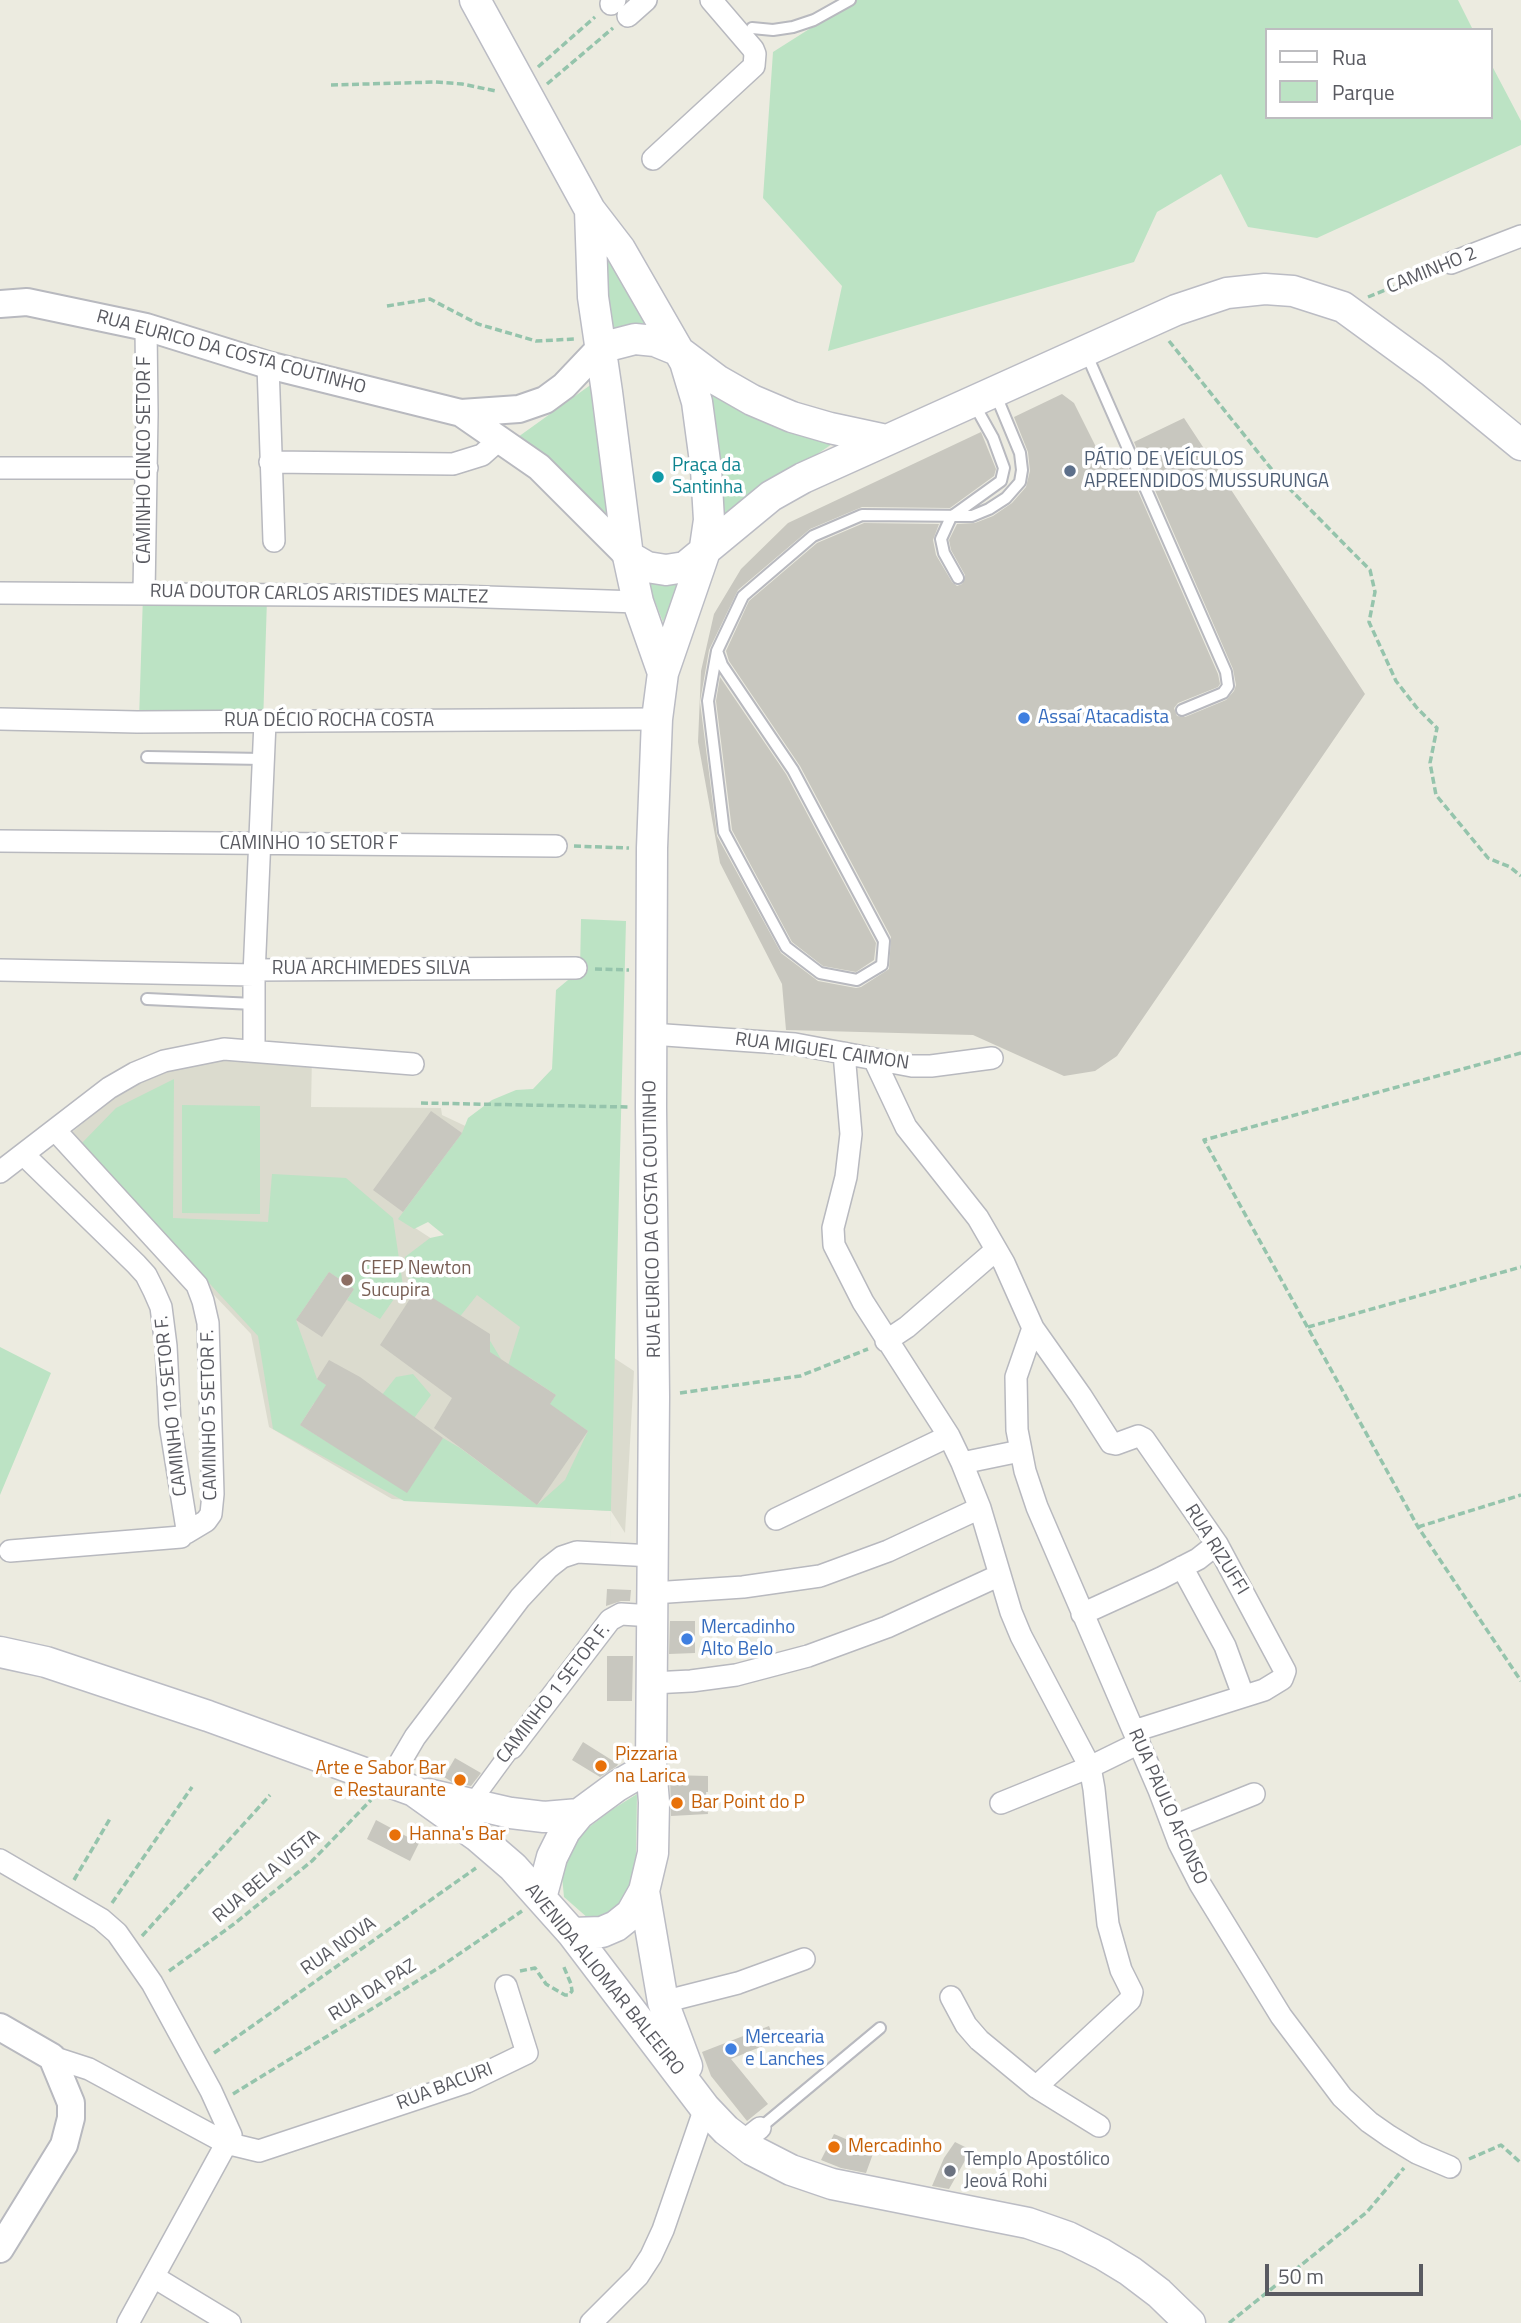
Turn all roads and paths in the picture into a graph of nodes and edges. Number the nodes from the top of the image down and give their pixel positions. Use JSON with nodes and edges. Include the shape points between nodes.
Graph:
{"nodes":[{"id":1,"x":475,"y":0,"type":"edge"},
{"id":2,"x":646,"y":0,"type":"edge"},
{"id":3,"x":711,"y":0,"type":"edge"},
{"id":4,"x":850,"y":0,"type":"edge"},
{"id":5,"x":618,"y":6,"type":"edge"},
{"id":6,"x":752,"y":28,"type":"dead end"},
{"id":7,"x":331,"y":85,"type":"dead end"},
{"id":8,"x":525,"y":90,"type":"junction"},
{"id":9,"x":653,"y":159,"type":"dead end"},
{"id":10,"x":590,"y":210,"type":"junction"},
{"id":11,"x":1521,"y":236,"type":"edge"},
{"id":12,"x":1451,"y":263,"type":"joint"},
{"id":13,"x":0,"y":303,"type":"edge"},
{"id":14,"x":387,"y":306,"type":"dead end"},
{"id":15,"x":1343,"y":307,"type":"junction"},
{"id":16,"x":1153,"y":321,"type":"junction"},
{"id":17,"x":146,"y":327,"type":"junction"},
{"id":18,"x":598,"y":338,"type":"junction"},
{"id":19,"x":677,"y":350,"type":"junction"},
{"id":20,"x":1085,"y":351,"type":"junction"},
{"id":21,"x":268,"y":365,"type":"junction"},
{"id":22,"x":984,"y":396,"type":"junction"},
{"id":23,"x":461,"y":412,"type":"junction"},
{"id":24,"x":500,"y":439,"type":"junction"},
{"id":25,"x":887,"y":440,"type":"junction"},
{"id":26,"x":1521,"y":445,"type":"edge"},
{"id":27,"x":270,"y":463,"type":"junction"},
{"id":28,"x":0,"y":468,"type":"edge"},
{"id":29,"x":146,"y":468,"type":"junction"},
{"id":30,"x":951,"y":517,"type":"junction"},
{"id":31,"x":274,"y":541,"type":"dead end"},
{"id":32,"x":704,"y":554,"type":"junction"},
{"id":33,"x":628,"y":556,"type":"junction"},
{"id":34,"x":958,"y":578,"type":"dead end"},
{"id":35,"x":0,"y":593,"type":"edge"},
{"id":36,"x":144,"y":593,"type":"junction"},
{"id":37,"x":638,"y":602,"type":"junction"},
{"id":38,"x":717,"y":651,"type":"junction"},
{"id":39,"x":663,"y":673,"type":"junction"},
{"id":40,"x":1182,"y":710,"type":"dead end"},
{"id":41,"x":0,"y":719,"type":"edge"},
{"id":42,"x":657,"y":719,"type":"junction"},
{"id":43,"x":265,"y":722,"type":"junction"},
{"id":44,"x":147,"y":757,"type":"dead end"},
{"id":45,"x":263,"y":759,"type":"junction"},
{"id":46,"x":0,"y":841,"type":"edge"},
{"id":47,"x":261,"y":844,"type":"junction"},
{"id":48,"x":556,"y":846,"type":"joint"},
{"id":49,"x":617,"y":847,"type":"dead end"},
{"id":50,"x":1521,"y":876,"type":"edge"},
{"id":51,"x":576,"y":968,"type":"joint"},
{"id":52,"x":0,"y":970,"type":"edge"},
{"id":53,"x":652,"y":970,"type":"junction"},
{"id":54,"x":254,"y":973,"type":"junction"},
{"id":55,"x":148,"y":999,"type":"dead end"},
{"id":56,"x":254,"y":1004,"type":"junction"},
{"id":57,"x":652,"y":1034,"type":"junction"},
{"id":58,"x":254,"y":1050,"type":"junction"},
{"id":59,"x":1521,"y":1053,"type":"edge"},
{"id":60,"x":844,"y":1054,"type":"junction"},
{"id":61,"x":992,"y":1058,"type":"dead end"},
{"id":62,"x":874,"y":1059,"type":"junction"},
{"id":63,"x":413,"y":1064,"type":"dead end"},
{"id":64,"x":421,"y":1103,"type":"dead end"},
{"id":65,"x":651,"y":1107,"type":"junction"},
{"id":66,"x":55,"y":1130,"type":"junction"},
{"id":67,"x":8,"y":1164,"type":"edge"},
{"id":68,"x":996,"y":1250,"type":"junction"},
{"id":69,"x":1521,"y":1267,"type":"edge"},
{"id":70,"x":1308,"y":1327,"type":"junction"},
{"id":71,"x":1033,"y":1328,"type":"junction"},
{"id":72,"x":886,"y":1341,"type":"junction"},
{"id":73,"x":654,"y":1397,"type":"junction"},
{"id":74,"x":949,"y":1436,"type":"junction"},
{"id":75,"x":1020,"y":1451,"type":"junction"},
{"id":76,"x":962,"y":1463,"type":"junction"},
{"id":77,"x":1521,"y":1495,"type":"edge"},
{"id":78,"x":980,"y":1508,"type":"junction"},
{"id":79,"x":776,"y":1519,"type":"dead end"},
{"id":80,"x":1418,"y":1527,"type":"junction"},
{"id":81,"x":186,"y":1533,"type":"junction"},
{"id":82,"x":1217,"y":1544,"type":"junction"},
{"id":83,"x":10,"y":1551,"type":"dead end"},
{"id":84,"x":653,"y":1556,"type":"junction"},
{"id":85,"x":1182,"y":1567,"type":"junction"},
{"id":86,"x":1000,"y":1575,"type":"junction"},
{"id":87,"x":653,"y":1605,"type":"junction"},
{"id":88,"x":1082,"y":1614,"type":"junction"},
{"id":89,"x":0,"y":1653,"type":"edge"},
{"id":90,"x":1521,"y":1681,"type":"edge"},
{"id":91,"x":652,"y":1683,"type":"junction"},
{"id":92,"x":1243,"y":1695,"type":"junction"},
{"id":93,"x":1136,"y":1737,"type":"junction"},
{"id":94,"x":512,"y":1748,"type":"joint"},
{"id":95,"x":651,"y":1766,"type":"junction"},
{"id":96,"x":1090,"y":1767,"type":"junction"},
{"id":97,"x":401,"y":1786,"type":"junction"},
{"id":98,"x":192,"y":1787,"type":"dead end"},
{"id":99,"x":1254,"y":1794,"type":"dead end"},
{"id":100,"x":270,"y":1795,"type":"dead end"},
{"id":101,"x":1001,"y":1803,"type":"dead end"},
{"id":102,"x":471,"y":1804,"type":"junction"},
{"id":103,"x":579,"y":1814,"type":"junction"},
{"id":104,"x":111,"y":1817,"type":"dead end"},
{"id":105,"x":1174,"y":1826,"type":"junction"},
{"id":106,"x":498,"y":1853,"type":"junction"},
{"id":107,"x":0,"y":1860,"type":"edge"},
{"id":108,"x":644,"y":1891,"type":"junction"},
{"id":109,"x":64,"y":1897,"type":"junction"},
{"id":110,"x":541,"y":1898,"type":"junction"},
{"id":111,"x":101,"y":1919,"type":"junction"},
{"id":112,"x":568,"y":1928,"type":"junction"},
{"id":113,"x":129,"y":1950,"type":"junction"},
{"id":114,"x":804,"y":1959,"type":"dead end"},
{"id":115,"x":152,"y":1983,"type":"junction"},
{"id":116,"x":506,"y":1986,"type":"joint"},
{"id":117,"x":951,"y":1997,"type":"dead end"},
{"id":118,"x":663,"y":2002,"type":"junction"},
{"id":119,"x":0,"y":2027,"type":"edge"},
{"id":120,"x":880,"y":2028,"type":"dead end"},
{"id":121,"x":52,"y":2057,"type":"junction"},
{"id":122,"x":198,"y":2065,"type":"junction"},
{"id":123,"x":1036,"y":2087,"type":"junction"},
{"id":124,"x":217,"y":2104,"type":"junction"},
{"id":125,"x":705,"y":2108,"type":"junction"},
{"id":126,"x":1099,"y":2126,"type":"dead end"},
{"id":127,"x":751,"y":2135,"type":"junction"},
{"id":128,"x":226,"y":2143,"type":"junction"},
{"id":129,"x":1417,"y":2153,"type":"junction"},
{"id":130,"x":1521,"y":2163,"type":"edge"},
{"id":131,"x":1450,"y":2167,"type":"joint"},
{"id":132,"x":0,"y":2249,"type":"edge"},
{"id":133,"x":154,"y":2277,"type":"junction"},
{"id":134,"x":128,"y":2323,"type":"edge"},
{"id":135,"x":230,"y":2323,"type":"edge"},
{"id":136,"x":591,"y":2323,"type":"edge"},
{"id":137,"x":1190,"y":2323,"type":"edge"},
{"id":138,"x":1229,"y":2323,"type":"edge"}],
"edges":[{"from":1,"to":8,"type":"main road","name":"RUA EURICO DA COSTA COUTINHO"},
{"from":2,"to":5,"type":"street"},
{"from":3,"to":9,"type":"street","via":[[753,49],[754,66]]},
{"from":4,"to":6,"type":"lane","via":[[793,27]]},
{"from":5,"to":8,"type":"path"},
{"from":5,"to":8,"type":"path"},
{"from":7,"to":8,"type":"path","via":[[435,82]]},
{"from":8,"to":10,"type":"main road","name":"RUA EURICO DA COSTA COUTINHO"},
{"from":10,"to":18,"type":"main road"},
{"from":10,"to":19,"type":"main road","name":"RUA EURICO DA COSTA COUTINHO","via":[[630,265]]},
{"from":11,"to":12,"type":"street","name":"CAMINHO 2"},
{"from":12,"to":15,"type":"path","name":"CAMINHO 2"},
{"from":13,"to":17,"type":"street","name":"RUA EURICO DA COSTA COUTINHO","via":[[27,302]]},
{"from":14,"to":18,"type":"path","via":[[430,299],[478,324],[536,341]]},
{"from":15,"to":16,"type":"main road","via":[[1293,290],[1265,289],[1218,295]]},
{"from":15,"to":26,"type":"main road"},
{"from":16,"to":20,"type":"main road"},
{"from":16,"to":50,"type":"path","via":[[1277,476],[1370,570],[1374,592],[1370,622],[1396,681],[1437,728],[1430,763],[1436,794],[1488,858]]},
{"from":17,"to":21,"type":"street","name":"RUA EURICO DA COSTA COUTINHO"},
{"from":17,"to":29,"type":"street","name":"CAMINHO CINCO SETOR F"},
{"from":18,"to":19,"type":"main road","via":[[655,341]]},
{"from":18,"to":23,"type":"street","name":"RUA EURICO DA COSTA COUTINHO","via":[[564,386],[545,400],[519,410]]},
{"from":18,"to":33,"type":"main road"},
{"from":19,"to":25,"type":"main road","via":[[716,380],[792,417]]},
{"from":19,"to":32,"type":"main road","name":"RUA EURICO DA COSTA COUTINHO","via":[[697,402],[705,456],[709,520]]},
{"from":20,"to":22,"type":"main road"},
{"from":20,"to":40,"type":"lane","via":[[1226,672],[1228,686],[1223,693]]},
{"from":21,"to":23,"type":"street","name":"RUA EURICO DA COSTA COUTINHO"},
{"from":21,"to":27,"type":"street"},
{"from":22,"to":25,"type":"main road"},
{"from":22,"to":30,"type":"lane","via":[[1004,468],[1001,481]]},
{"from":22,"to":30,"type":"lane","via":[[1020,453],[1020,482],[989,509]]},
{"from":23,"to":24,"type":"street","name":"RUA EURICO DA COSTA COUTINHO"},
{"from":24,"to":27,"type":"street","via":[[482,455],[453,464]]},
{"from":24,"to":33,"type":"street","name":"RUA EURICO DA COSTA COUTINHO","via":[[539,467]]},
{"from":25,"to":32,"type":"main road","via":[[771,496]]},
{"from":27,"to":31,"type":"street"},
{"from":28,"to":29,"type":"street"},
{"from":29,"to":36,"type":"street","name":"CAMINHO CINCO SETOR F"},
{"from":30,"to":34,"type":"lane","via":[[941,539]]},
{"from":30,"to":38,"type":"lane","via":[[862,515],[813,536],[743,596]]},
{"from":32,"to":33,"type":"main road","via":[[685,567],[666,570]]},
{"from":32,"to":39,"type":"main road","name":"RUA EURICO DA COSTA COUTINHO"},
{"from":33,"to":37,"type":"main road","name":"RUA EURICO DA COSTA COUTINHO"},
{"from":35,"to":36,"type":"street","name":"RUA DOUTOR CARLOS ARISTIDES MALTEZ"},
{"from":36,"to":37,"type":"street","name":"RUA DOUTOR CARLOS ARISTIDES MALTEZ"},
{"from":37,"to":39,"type":"main road","name":"RUA EURICO DA COSTA COUTINHO"},
{"from":38,"to":38,"type":"lane","via":[[708,701],[724,832],[786,947],[820,973],[857,980],[882,965],[884,941],[793,770],[722,666]]},
{"from":39,"to":42,"type":"main road","name":"RUA EURICO DA COSTA COUTINHO"},
{"from":41,"to":43,"type":"street","name":"RUA DÉCIO ROCHA COSTA"},
{"from":42,"to":43,"type":"street","name":"RUA DÉCIO ROCHA COSTA"},
{"from":42,"to":53,"type":"main road","name":"RUA EURICO DA COSTA COUTINHO"},
{"from":43,"to":45,"type":"street","name":"RUA ARCHIMEDES SILVA"},
{"from":44,"to":45,"type":"lane"},
{"from":45,"to":47,"type":"street","name":"RUA ARCHIMEDES SILVA"},
{"from":46,"to":47,"type":"street","name":"CAMINHO 10 SETOR F"},
{"from":47,"to":48,"type":"street","name":"CAMINHO 10 SETOR F"},
{"from":47,"to":54,"type":"street","name":"RUA ARCHIMEDES SILVA"},
{"from":48,"to":49,"type":"path"},
{"from":51,"to":53,"type":"path"},
{"from":51,"to":54,"type":"street","name":"RUA ARCHIMEDES SILVA"},
{"from":52,"to":54,"type":"street","name":"RUA ARCHIMEDES SILVA"},
{"from":53,"to":57,"type":"main road","name":"RUA EURICO DA COSTA COUTINHO"},
{"from":54,"to":56,"type":"street"},
{"from":55,"to":56,"type":"lane"},
{"from":56,"to":58,"type":"street"},
{"from":57,"to":60,"type":"street","name":"RUA MIGUEL CAIMON","via":[[795,1044]]},
{"from":57,"to":65,"type":"main road","name":"RUA EURICO DA COSTA COUTINHO"},
{"from":58,"to":63,"type":"street"},
{"from":58,"to":66,"type":"street","via":[[224,1049],[154,1065],[109,1088]]},
{"from":59,"to":70,"type":"path","via":[[1204,1140]]},
{"from":60,"to":62,"type":"street","name":"RUA MIGUEL CAIMON"},
{"from":60,"to":72,"type":"street","via":[[851,1134],[833,1228],[834,1245]]},
{"from":61,"to":62,"type":"street","name":"RUA MIGUEL CAIMON","via":[[931,1066]]},
{"from":62,"to":68,"type":"street","via":[[906,1126],[978,1218]]},
{"from":64,"to":65,"type":"path"},
{"from":65,"to":73,"type":"main road","name":"RUA EURICO DA COSTA COUTINHO"},
{"from":66,"to":67,"type":"street"},
{"from":66,"to":81,"type":"street","name":"CAMINHO 5 SETOR F.","via":[[197,1285],[204,1301],[213,1494],[211,1514]]},
{"from":67,"to":81,"type":"street","name":"CAMINHO 10 SETOR F.","via":[[141,1269],[155,1290],[166,1346],[170,1424]]},
{"from":68,"to":71,"type":"street"},
{"from":68,"to":72,"type":"street"},
{"from":69,"to":70,"type":"path"},
{"from":70,"to":80,"type":"path"},
{"from":71,"to":75,"type":"street","name":"RUA PAULO AFONSO","via":[[1016,1377]]},
{"from":71,"to":82,"type":"street","name":"RUA RIZUFFI","via":[[1107,1438],[1114,1444],[1144,1439]]},
{"from":72,"to":73,"type":"path","via":[[800,1376]]},
{"from":72,"to":74,"type":"street"},
{"from":73,"to":84,"type":"main road","name":"RUA EURICO DA COSTA COUTINHO"},
{"from":74,"to":76,"type":"street"},
{"from":74,"to":79,"type":"street"},
{"from":75,"to":76,"type":"street"},
{"from":75,"to":88,"type":"street","name":"RUA PAULO AFONSO","via":[[1037,1507]]},
{"from":76,"to":78,"type":"street"},
{"from":77,"to":80,"type":"path"},
{"from":78,"to":86,"type":"street"},
{"from":78,"to":87,"type":"street","name":"CAMINHO 1 SETOR F.","via":[[888,1551],[820,1576]]},
{"from":80,"to":90,"type":"path"},
{"from":81,"to":83,"type":"street"},
{"from":82,"to":85,"type":"street"},
{"from":82,"to":92,"type":"street","name":"RUA RIZUFFI","via":[[1285,1671],[1279,1682]]},
{"from":84,"to":87,"type":"main road","name":"RUA EURICO DA COSTA COUTINHO"},
{"from":84,"to":97,"type":"street","via":[[577,1552],[548,1568],[423,1726]]},
{"from":85,"to":88,"type":"street"},
{"from":85,"to":92,"type":"street","via":[[1225,1646]]},
{"from":86,"to":91,"type":"street","via":[[887,1627],[808,1656],[737,1675]]},
{"from":86,"to":96,"type":"street","via":[[1021,1636]]},
{"from":87,"to":91,"type":"main road","name":"RUA EURICO DA COSTA COUTINHO"},
{"from":87,"to":94,"type":"street","name":"CAMINHO 1 SETOR F.","via":[[610,1620]]},
{"from":88,"to":93,"type":"street","name":"RUA PAULO AFONSO"},
{"from":89,"to":97,"type":"main road","name":"AVENIDA ALIOMAR BALEEIRO","via":[[46,1662]]},
{"from":91,"to":95,"type":"main road","name":"RUA EURICO DA COSTA COUTINHO"},
{"from":92,"to":93,"type":"street","name":"RUA RIZUFFI"},
{"from":93,"to":96,"type":"street","name":"RUA RIZUFFI"},
{"from":93,"to":105,"type":"street","name":"RUA PAULO AFONSO"},
{"from":94,"to":102,"type":"street","name":"CAMINHO 1 SETOR F."},
{"from":95,"to":103,"type":"main road"},
{"from":95,"to":108,"type":"main road","name":"RUA EURICO DA COSTA COUTINHO","via":[[653,1853]]},
{"from":96,"to":101,"type":"street","name":"RUA RIZUFFI"},
{"from":96,"to":123,"type":"street","via":[[1108,1924],[1132,1992],[1130,2000]]},
{"from":97,"to":102,"type":"main road"},
{"from":97,"to":106,"type":"main road","name":"AVENIDA ALIOMAR BALEEIRO"},
{"from":97,"to":115,"type":"path","name":"RUA BELA VISTA","via":[[234,1924]]},
{"from":98,"to":111,"type":"path"},
{"from":99,"to":105,"type":"street"},
{"from":100,"to":113,"type":"path"},
{"from":102,"to":103,"type":"main road","via":[[544,1817]]},
{"from":103,"to":110,"type":"main road","via":[[558,1843]]},
{"from":104,"to":109,"type":"path"},
{"from":105,"to":129,"type":"street","name":"RUA PAULO AFONSO","via":[[1210,1902],[1281,2016],[1342,2097],[1369,2122]]},
{"from":106,"to":110,"type":"main road","name":"AVENIDA ALIOMAR BALEEIRO"},
{"from":106,"to":122,"type":"path","name":"RUA NOVA"},
{"from":107,"to":109,"type":"street"},
{"from":108,"to":112,"type":"main road","name":"RUA EURICO DA COSTA COUTINHO","via":[[631,1914],[616,1926],[602,1932]]},
{"from":108,"to":118,"type":"main road"},
{"from":109,"to":111,"type":"street"},
{"from":110,"to":112,"type":"main road","name":"AVENIDA ALIOMAR BALEEIRO"},
{"from":110,"to":124,"type":"path","name":"RUA DA PAZ","via":[[440,1967]]},
{"from":111,"to":113,"type":"street"},
{"from":112,"to":116,"type":"path","via":[[560,1955],[571,1984],[569,1995],[546,1984],[535,1968],[520,1971]]},
{"from":112,"to":125,"type":"main road","name":"AVENIDA ALIOMAR BALEEIRO"},
{"from":113,"to":115,"type":"street"},
{"from":114,"to":118,"type":"street","via":[[738,1983]]},
{"from":115,"to":122,"type":"street"},
{"from":116,"to":128,"type":"street","name":"RUA BACURI","via":[[527,2053],[467,2082],[259,2151]]},
{"from":117,"to":123,"type":"street","via":[[972,2033]]},
{"from":118,"to":125,"type":"main road"},
{"from":119,"to":121,"type":"street"},
{"from":120,"to":127,"type":"lane"},
{"from":121,"to":128,"type":"street","via":[[89,2069]]},
{"from":121,"to":132,"type":"street","via":[[71,2103],[68,2132]]},
{"from":122,"to":124,"type":"street"},
{"from":123,"to":126,"type":"street"},
{"from":124,"to":128,"type":"street","via":[[231,2135]]},
{"from":125,"to":127,"type":"main road","name":"AVENIDA ALIOMAR BALEEIRO","via":[[726,2130]]},
{"from":125,"to":136,"type":"street","via":[[651,2256],[638,2276]]},
{"from":127,"to":137,"type":"main road","name":"AVENIDA ALIOMAR BALEEIRO","via":[[752,2150],[832,2184],[1028,2223],[1068,2237],[1130,2272]]},
{"from":128,"to":133,"type":"street"},
{"from":129,"to":131,"type":"street","name":"RUA PAULO AFONSO"},
{"from":129,"to":138,"type":"path","via":[[1367,2212]]},
{"from":130,"to":131,"type":"path","via":[[1501,2145]]},
{"from":133,"to":134,"type":"street"},
{"from":133,"to":135,"type":"street"}]}
